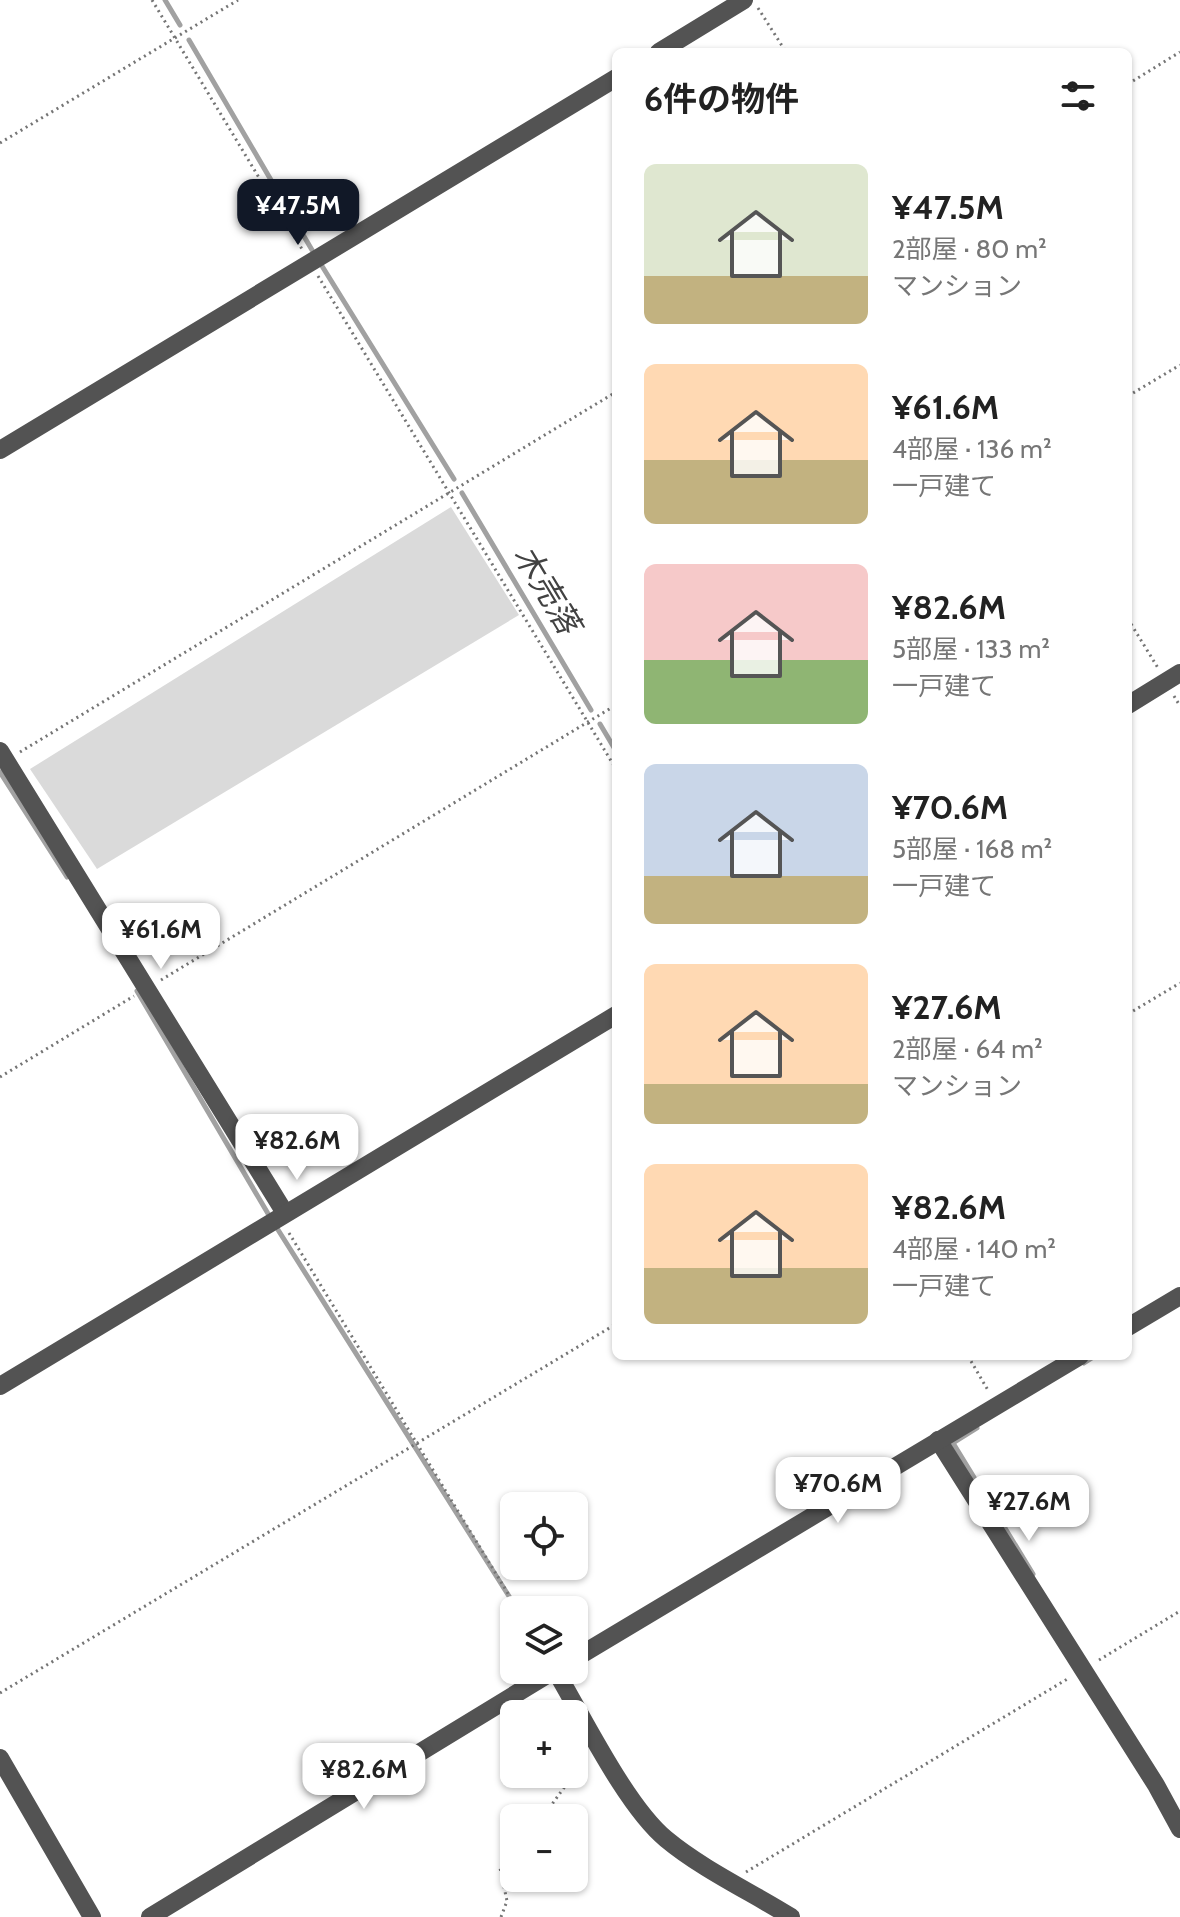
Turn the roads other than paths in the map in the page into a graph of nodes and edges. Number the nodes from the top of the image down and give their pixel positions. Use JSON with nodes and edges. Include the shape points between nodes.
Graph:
{"nodes":[{"id":1,"x":744,"y":0,"type":"edge"},
{"id":2,"x":666,"y":48,"type":"edge"},
{"id":3,"x":612,"y":80,"type":"edge"},
{"id":4,"x":0,"y":450,"type":"edge"},
{"id":5,"x":1173,"y":678,"type":"edge"},
{"id":6,"x":1132,"y":703,"type":"edge"},
{"id":7,"x":2,"y":758,"type":"edge"},
{"id":8,"x":612,"y":1017,"type":"edge"},
{"id":9,"x":282,"y":1215,"type":"junction"},
{"id":10,"x":1180,"y":1296,"type":"edge"},
{"id":11,"x":1132,"y":1325,"type":"edge"},
{"id":12,"x":1073,"y":1360,"type":"edge"},
{"id":13,"x":0,"y":1386,"type":"edge"},
{"id":14,"x":938,"y":1440,"type":"junction"},
{"id":15,"x":588,"y":1651,"type":"edge"},
{"id":16,"x":532,"y":1684,"type":"edge"},
{"id":17,"x":563,"y":1684,"type":"edge"},
{"id":18,"x":0,"y":1758,"type":"edge"},
{"id":19,"x":1180,"y":1829,"type":"edge"},
{"id":20,"x":92,"y":1917,"type":"edge"},
{"id":21,"x":150,"y":1917,"type":"edge"},
{"id":22,"x":791,"y":1917,"type":"edge"}],
"edges":[{"from":1,"to":2,"type":"street"},
{"from":3,"to":4,"type":"street"},
{"from":5,"to":6,"type":"street"},
{"from":7,"to":9,"type":"street"},
{"from":8,"to":9,"type":"street"},
{"from":9,"to":13,"type":"street"},
{"from":10,"to":11,"type":"street"},
{"from":12,"to":14,"type":"street"},
{"from":14,"to":15,"type":"street"},
{"from":14,"to":19,"type":"street"},
{"from":16,"to":21,"type":"street"},
{"from":17,"to":22,"type":"street","via":[[650,1823],[666,1839]]},
{"from":18,"to":20,"type":"street"}]}
